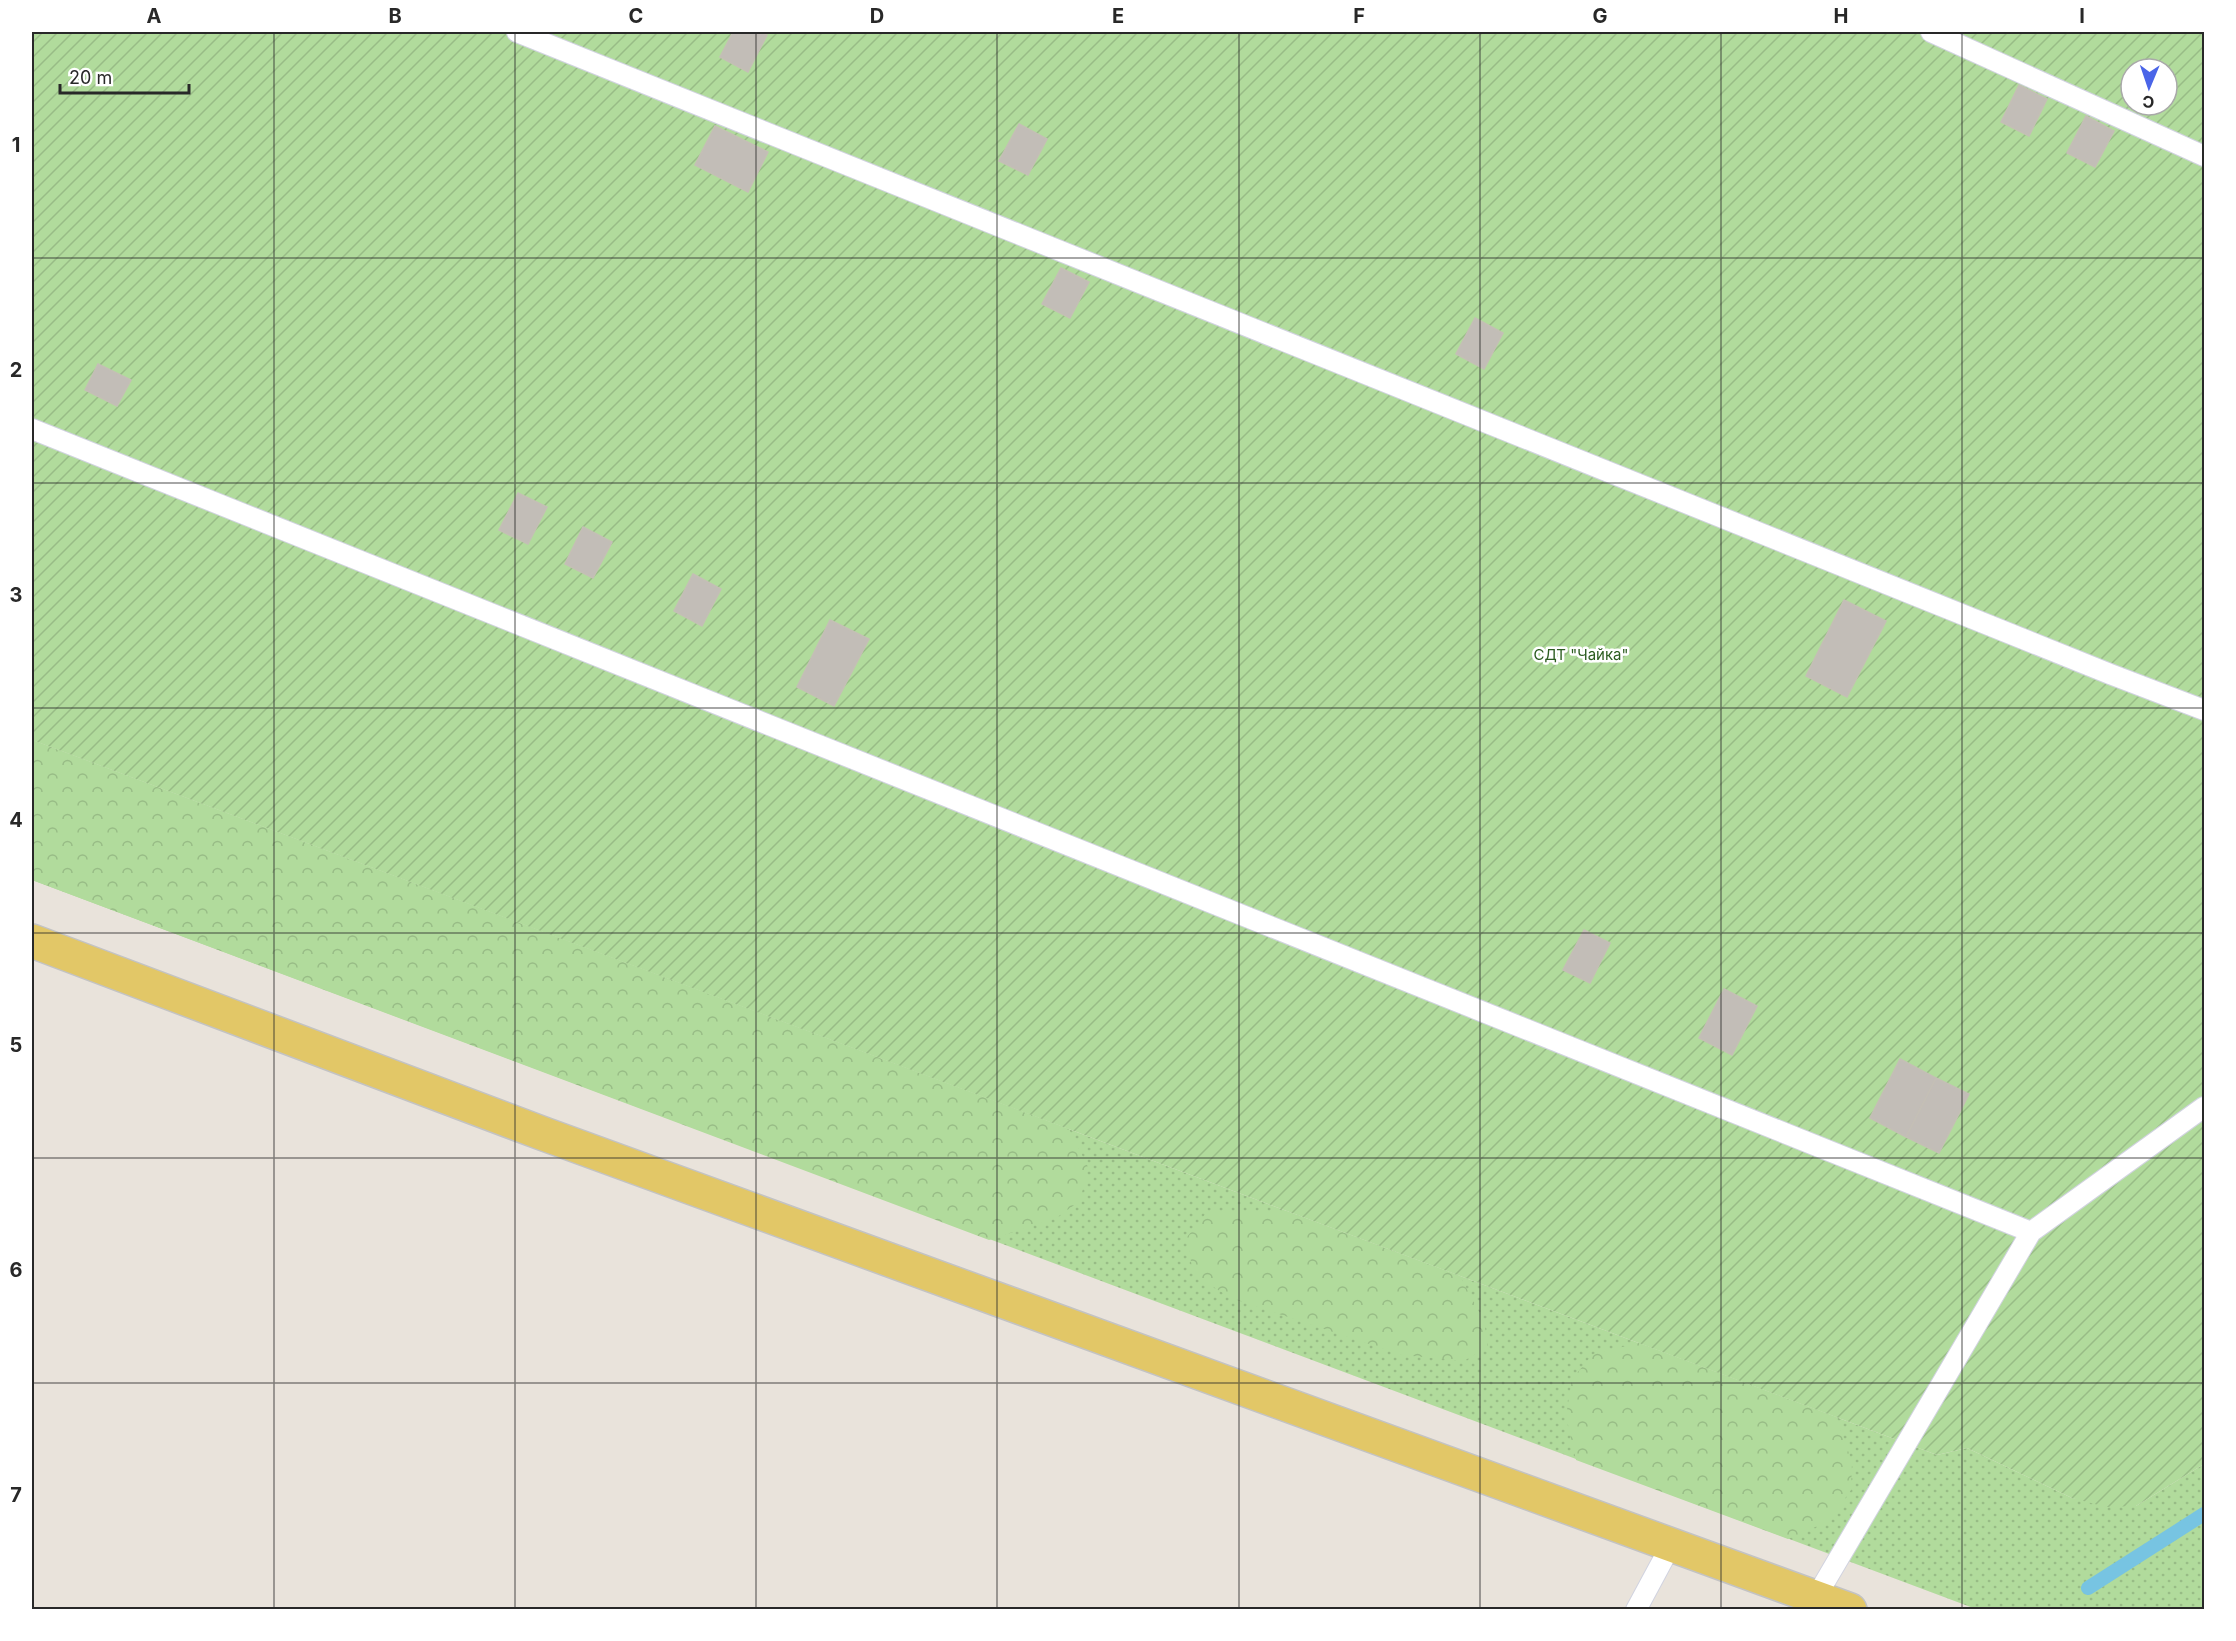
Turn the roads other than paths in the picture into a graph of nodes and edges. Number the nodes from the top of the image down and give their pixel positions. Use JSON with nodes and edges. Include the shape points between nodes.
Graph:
{"nodes":[{"id":1,"x":517,"y":32,"type":"edge"},
{"id":2,"x":1930,"y":32,"type":"edge"},
{"id":3,"x":2205,"y":156,"type":"edge"},
{"id":4,"x":32,"y":429,"type":"edge"},
{"id":5,"x":2205,"y":710,"type":"edge"},
{"id":6,"x":32,"y":941,"type":"edge"},
{"id":7,"x":2205,"y":1107,"type":"edge"},
{"id":8,"x":2031,"y":1232,"type":"junction"},
{"id":9,"x":1671,"y":1545,"type":"junction"},
{"id":10,"x":1816,"y":1597,"type":"junction"},
{"id":11,"x":1636,"y":1610,"type":"edge"},
{"id":12,"x":1850,"y":1610,"type":"edge"}],
"edges":[{"from":1,"to":5,"type":"lane"},
{"from":2,"to":3,"type":"lane"},
{"from":4,"to":8,"type":"lane"},
{"from":6,"to":9,"type":"main road","via":[[556,1138]]},
{"from":7,"to":8,"type":"lane"},
{"from":8,"to":10,"type":"lane"},
{"from":9,"to":10,"type":"main road"},
{"from":9,"to":11,"type":"lane"},
{"from":10,"to":12,"type":"main road"}]}
